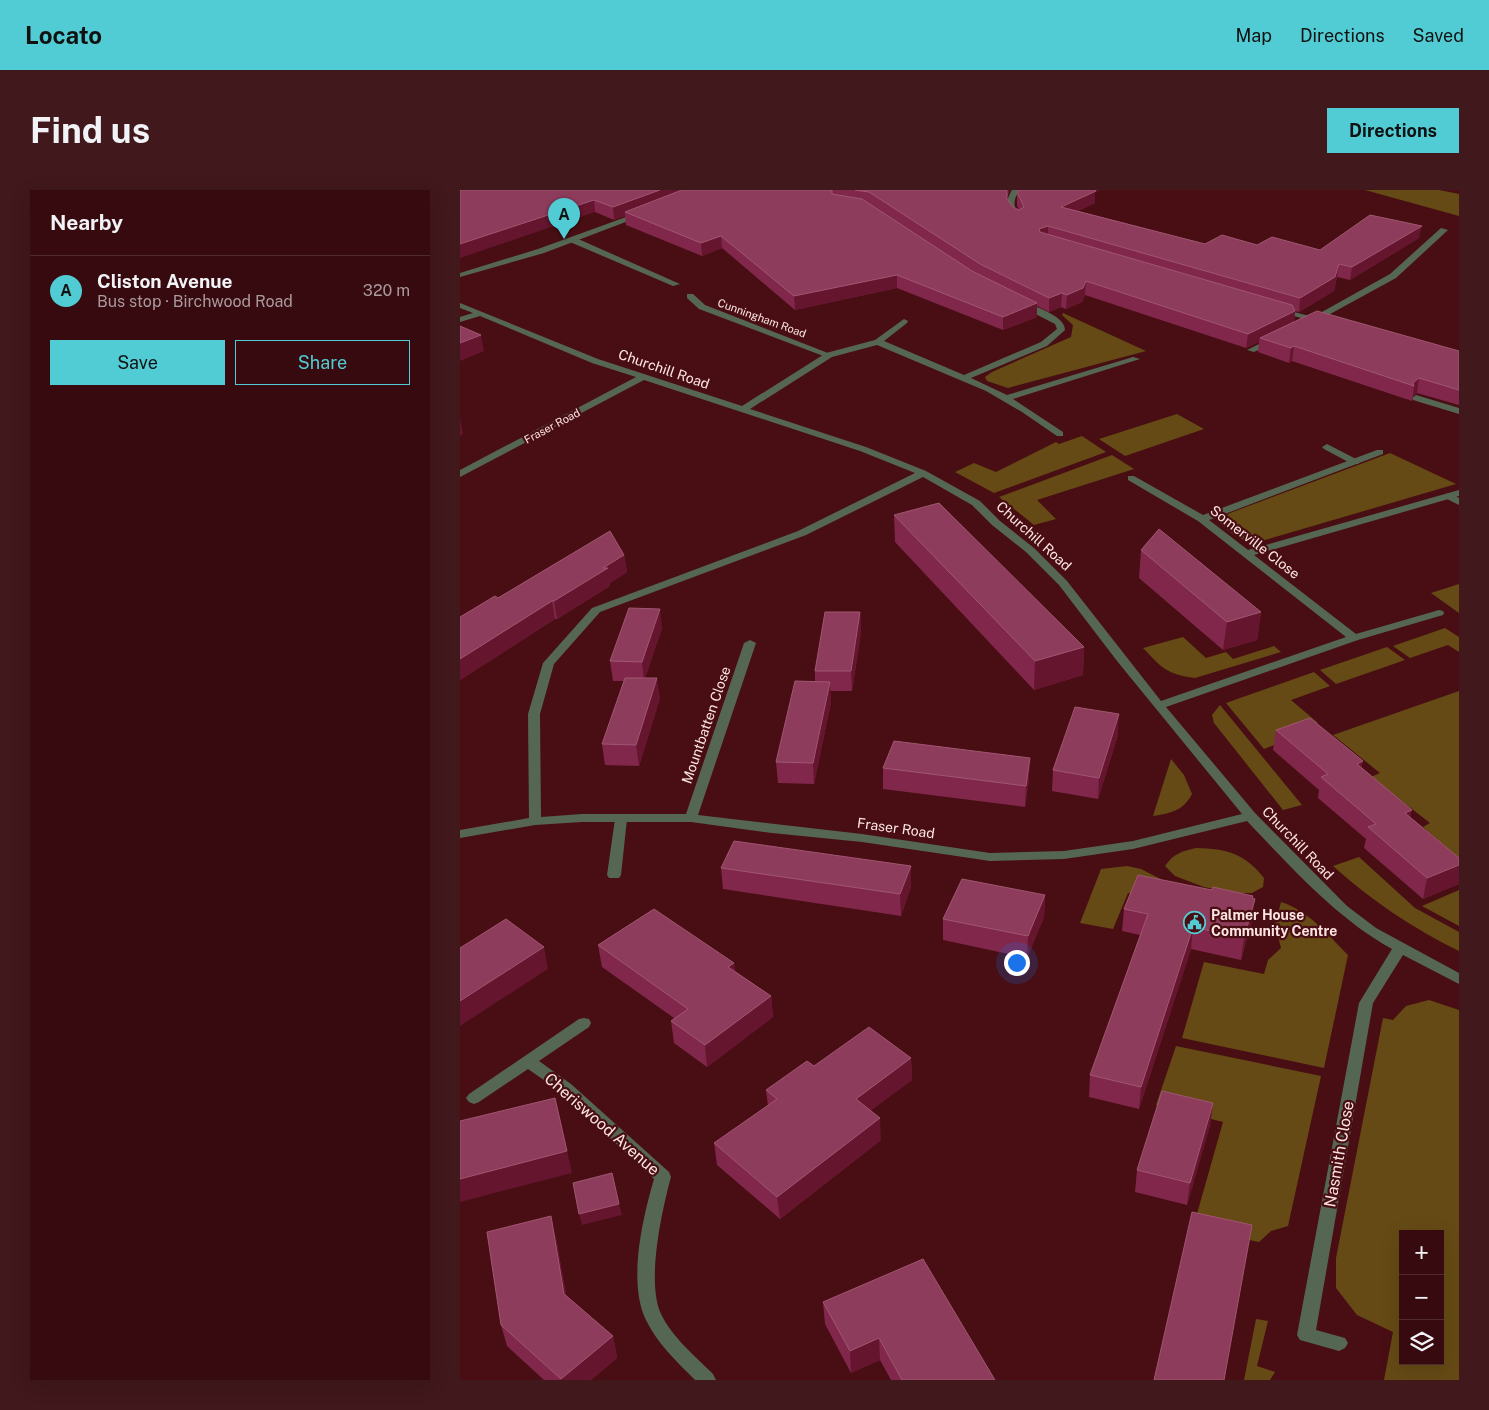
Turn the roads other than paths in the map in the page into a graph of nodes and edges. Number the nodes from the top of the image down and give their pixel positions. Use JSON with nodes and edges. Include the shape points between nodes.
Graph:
{"nodes":[{"id":1,"x":1016,"y":190,"type":"edge"},
{"id":2,"x":652,"y":210,"type":"edge"},
{"id":3,"x":1018,"y":219,"type":"edge"},
{"id":4,"x":1444,"y":230,"type":"dead end"},
{"id":5,"x":573,"y":240,"type":"junction"},
{"id":6,"x":460,"y":275,"type":"edge"},
{"id":7,"x":676,"y":284,"type":"dead end"},
{"id":8,"x":690,"y":296,"type":"dead end"},
{"id":9,"x":1015,"y":300,"type":"edge"},
{"id":10,"x":460,"y":305,"type":"edge"},
{"id":11,"x":1266,"y":306,"type":"edge"},
{"id":12,"x":478,"y":314,"type":"junction"},
{"id":13,"x":460,"y":320,"type":"edge"},
{"id":14,"x":1315,"y":320,"type":"junction"},
{"id":15,"x":904,"y":321,"type":"dead end"},
{"id":16,"x":1325,"y":323,"type":"edge"},
{"id":17,"x":1299,"y":327,"type":"edge"},
{"id":18,"x":1283,"y":335,"type":"edge"},
{"id":19,"x":878,"y":342,"type":"junction"},
{"id":20,"x":1251,"y":350,"type":"edge"},
{"id":21,"x":829,"y":355,"type":"junction"},
{"id":22,"x":1136,"y":359,"type":"dead end"},
{"id":23,"x":643,"y":377,"type":"junction"},
{"id":24,"x":964,"y":378,"type":"junction"},
{"id":25,"x":1008,"y":398,"type":"junction"},
{"id":26,"x":1416,"y":398,"type":"edge"},
{"id":27,"x":742,"y":410,"type":"junction"},
{"id":28,"x":1459,"y":411,"type":"edge"},
{"id":29,"x":1060,"y":434,"type":"dead end"},
{"id":30,"x":1327,"y":448,"type":"dead end"},
{"id":31,"x":1380,"y":452,"type":"dead end"},
{"id":32,"x":1355,"y":462,"type":"junction"},
{"id":33,"x":923,"y":472,"type":"junction"},
{"id":34,"x":460,"y":474,"type":"edge"},
{"id":35,"x":1131,"y":478,"type":"dead end"},
{"id":36,"x":1459,"y":493,"type":"edge"},
{"id":37,"x":1448,"y":496,"type":"junction"},
{"id":38,"x":1459,"y":502,"type":"edge"},
{"id":39,"x":1202,"y":518,"type":"junction"},
{"id":40,"x":1246,"y":554,"type":"junction"},
{"id":41,"x":1439,"y":612,"type":"dead end"},
{"id":42,"x":1354,"y":638,"type":"junction"},
{"id":43,"x":750,"y":643,"type":"dead end"},
{"id":44,"x":1160,"y":705,"type":"junction"},
{"id":45,"x":1250,"y":816,"type":"junction"},
{"id":46,"x":691,"y":818,"type":"junction"},
{"id":47,"x":621,"y":819,"type":"junction"},
{"id":48,"x":535,"y":821,"type":"junction"},
{"id":49,"x":460,"y":834,"type":"edge"},
{"id":50,"x":614,"y":875,"type":"dead end"},
{"id":51,"x":1400,"y":948,"type":"junction"},
{"id":52,"x":1459,"y":979,"type":"edge"},
{"id":53,"x":584,"y":1023,"type":"dead end"},
{"id":54,"x":529,"y":1062,"type":"junction"},
{"id":55,"x":474,"y":1098,"type":"dead end"},
{"id":56,"x":1339,"y":1344,"type":"dead end"},
{"id":57,"x":707,"y":1380,"type":"edge"}],
"edges":[{"from":1,"to":3,"type":"street","via":[[1010,199],[1011,210]]},
{"from":2,"to":5,"type":"street"},
{"from":4,"to":14,"type":"street","via":[[1393,276]]},
{"from":5,"to":6,"type":"street"},
{"from":5,"to":7,"type":"street"},
{"from":8,"to":21,"type":"street","name":"Cunningham Road","via":[[702,308]]},
{"from":9,"to":24,"type":"street","via":[[1058,322],[1061,330],[1044,344]]},
{"from":10,"to":12,"type":"street","name":"Churchill Road"},
{"from":11,"to":14,"type":"street"},
{"from":12,"to":13,"type":"street"},
{"from":12,"to":23,"type":"street","name":"Churchill Road","via":[[586,358]]},
{"from":14,"to":16,"type":"street"},
{"from":14,"to":17,"type":"street"},
{"from":15,"to":19,"type":"street"},
{"from":18,"to":20,"type":"street"},
{"from":19,"to":21,"type":"street"},
{"from":19,"to":24,"type":"street"},
{"from":21,"to":27,"type":"street"},
{"from":22,"to":25,"type":"street"},
{"from":23,"to":27,"type":"street","name":"Churchill Road"},
{"from":23,"to":34,"type":"street","name":"Fraser Road"},
{"from":24,"to":25,"type":"street"},
{"from":25,"to":29,"type":"street"},
{"from":26,"to":28,"type":"street"},
{"from":27,"to":33,"type":"street","name":"Churchill Road"},
{"from":30,"to":32,"type":"street"},
{"from":31,"to":32,"type":"street"},
{"from":32,"to":39,"type":"street"},
{"from":33,"to":44,"type":"street","name":"Churchill Road","via":[[976,503],[1030,550],[1063,583]]},
{"from":33,"to":48,"type":"street","via":[[802,534],[596,610],[549,663],[546,672],[534,714]]},
{"from":35,"to":39,"type":"street","name":"Somerville Close"},
{"from":36,"to":37,"type":"street"},
{"from":37,"to":38,"type":"street"},
{"from":37,"to":40,"type":"street"},
{"from":39,"to":40,"type":"street","name":"Somerville Close"},
{"from":40,"to":42,"type":"street","name":"Somerville Close"},
{"from":41,"to":42,"type":"street"},
{"from":42,"to":44,"type":"street"},
{"from":43,"to":46,"type":"street","name":"Mountbatten Close"},
{"from":44,"to":45,"type":"street","name":"Churchill Road"},
{"from":45,"to":46,"type":"street","name":"Fraser Road","via":[[1133,845],[1064,855],[990,857]]},
{"from":45,"to":51,"type":"street","name":"Churchill Road","via":[[1342,910]]},
{"from":46,"to":47,"type":"street","name":"Fraser Road"},
{"from":47,"to":48,"type":"street","name":"Fraser Road"},
{"from":47,"to":50,"type":"street"},
{"from":48,"to":49,"type":"street","name":"Fraser Road"},
{"from":51,"to":52,"type":"street","name":"Churchill Road"},
{"from":51,"to":56,"type":"street","name":"Nasmith Close","via":[[1366,1004],[1306,1336]]},
{"from":53,"to":54,"type":"street","name":"Cheriswood Avenue"},
{"from":54,"to":55,"type":"street","name":"Cheriswood Avenue"},
{"from":54,"to":57,"type":"street","name":"Cheriswood Avenue","via":[[566,1088],[663,1177],[646,1276],[650,1309],[670,1342]]}]}
